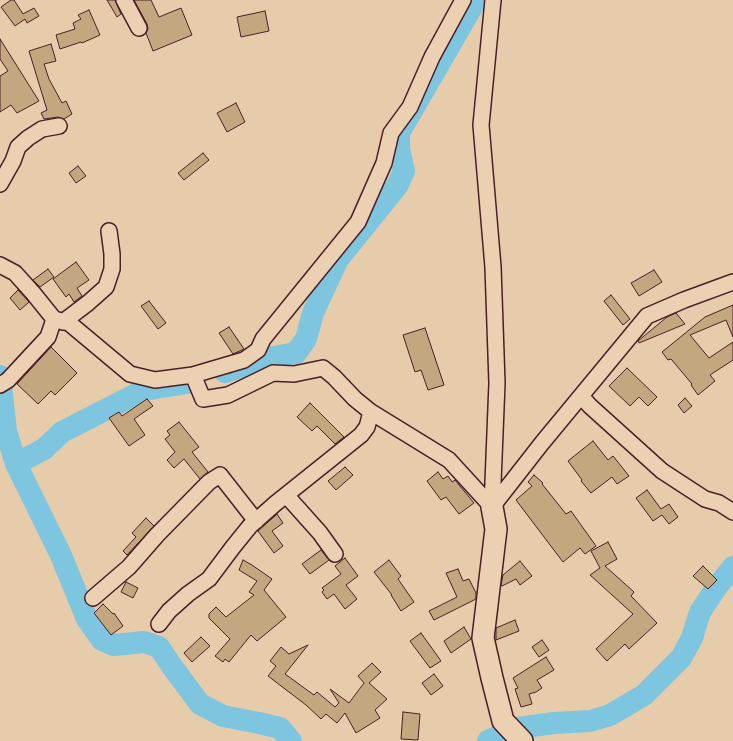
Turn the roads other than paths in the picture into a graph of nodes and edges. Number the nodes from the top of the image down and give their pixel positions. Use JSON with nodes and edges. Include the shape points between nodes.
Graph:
{"nodes":[{"id":1,"x":124,"y":0,"type":"edge"},
{"id":2,"x":463,"y":0,"type":"edge"},
{"id":3,"x":493,"y":0,"type":"edge"},
{"id":4,"x":139,"y":28,"type":"dead end"},
{"id":5,"x":59,"y":126,"type":"dead end"},
{"id":6,"x":0,"y":184,"type":"edge"},
{"id":7,"x":109,"y":231,"type":"dead end"},
{"id":8,"x":0,"y":265,"type":"edge"},
{"id":9,"x":733,"y":282,"type":"edge"},
{"id":10,"x":58,"y":320,"type":"junction"},
{"id":11,"x":193,"y":375,"type":"junction"},
{"id":12,"x":4,"y":382,"type":"edge"},
{"id":13,"x":581,"y":396,"type":"junction"},
{"id":14,"x":372,"y":412,"type":"junction"},
{"id":15,"x":286,"y":495,"type":"junction"},
{"id":16,"x":492,"y":507,"type":"junction"},
{"id":17,"x":733,"y":512,"type":"edge"},
{"id":18,"x":256,"y":520,"type":"junction"},
{"id":19,"x":335,"y":554,"type":"dead end"},
{"id":20,"x":93,"y":598,"type":"dead end"},
{"id":21,"x":158,"y":624,"type":"dead end"},
{"id":22,"x":521,"y":740,"type":"edge"}],
"edges":[{"from":1,"to":4,"type":"street"},
{"from":2,"to":11,"type":"street","via":[[432,57],[410,107],[391,133],[384,163],[358,222],[263,339],[258,350],[244,360]]},
{"from":3,"to":16,"type":"street","via":[[481,125],[493,267],[497,382]]},
{"from":5,"to":6,"type":"street","via":[[42,129],[18,147]]},
{"from":7,"to":10,"type":"street","via":[[112,268],[106,287],[88,303]]},
{"from":8,"to":10,"type":"street","via":[[15,273]]},
{"from":9,"to":13,"type":"street","via":[[647,316]]},
{"from":10,"to":11,"type":"street","via":[[69,323],[130,374],[155,380]]},
{"from":10,"to":12,"type":"street","via":[[48,337]]},
{"from":11,"to":14,"type":"street","via":[[203,400],[228,395],[273,373],[294,374],[323,368]]},
{"from":13,"to":16,"type":"street"},
{"from":13,"to":17,"type":"street","via":[[662,471],[705,499],[719,503]]},
{"from":14,"to":15,"type":"street","via":[[361,435]]},
{"from":14,"to":16,"type":"street","via":[[449,460]]},
{"from":15,"to":18,"type":"street"},
{"from":15,"to":19,"type":"street"},
{"from":16,"to":22,"type":"street","via":[[496,529],[483,638],[503,721]]},
{"from":18,"to":20,"type":"street","via":[[220,475],[209,482],[129,567]]},
{"from":18,"to":21,"type":"street","via":[[210,579],[188,594]]}]}
